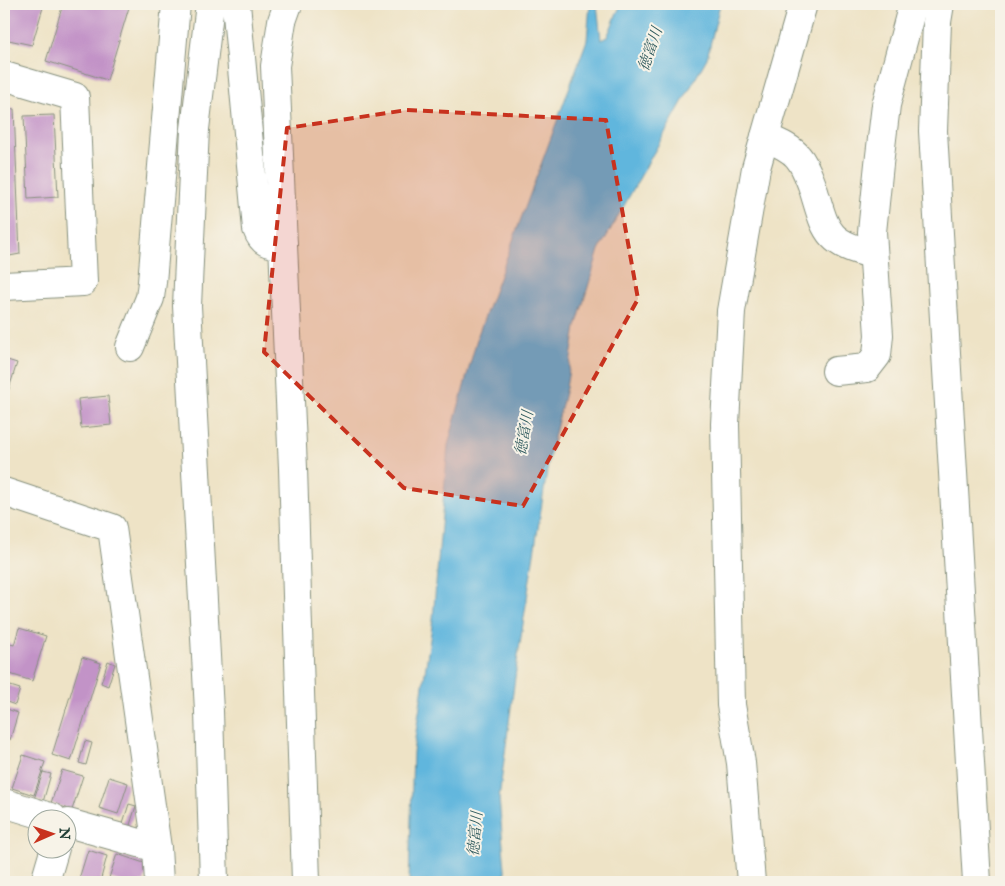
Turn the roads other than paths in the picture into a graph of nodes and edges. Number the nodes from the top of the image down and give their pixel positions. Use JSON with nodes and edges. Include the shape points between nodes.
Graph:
{"nodes":[{"id":1,"x":176,"y":4,"type":"edge"},
{"id":2,"x":210,"y":4,"type":"edge"},
{"id":3,"x":236,"y":4,"type":"edge"},
{"id":4,"x":288,"y":4,"type":"edge"},
{"id":5,"x":802,"y":4,"type":"edge"},
{"id":6,"x":914,"y":4,"type":"edge"},
{"id":7,"x":940,"y":4,"type":"edge"},
{"id":8,"x":4,"y":76,"type":"edge"},
{"id":9,"x":765,"y":137,"type":"junction"},
{"id":10,"x":283,"y":244,"type":"junction"},
{"id":11,"x":873,"y":254,"type":"junction"},
{"id":12,"x":4,"y":286,"type":"edge"},
{"id":13,"x":130,"y":347,"type":"dead end"},
{"id":14,"x":836,"y":371,"type":"dead end"},
{"id":15,"x":4,"y":492,"type":"edge"},
{"id":16,"x":4,"y":804,"type":"edge"},
{"id":17,"x":28,"y":811,"type":"edge"},
{"id":18,"x":78,"y":826,"type":"edge"},
{"id":19,"x":157,"y":848,"type":"junction"},
{"id":20,"x":52,"y":858,"type":"edge"},
{"id":21,"x":45,"y":882,"type":"edge"},
{"id":22,"x":159,"y":882,"type":"edge"},
{"id":23,"x":214,"y":882,"type":"edge"},
{"id":24,"x":306,"y":882,"type":"edge"},
{"id":25,"x":751,"y":882,"type":"edge"},
{"id":26,"x":977,"y":882,"type":"edge"}],
"edges":[{"from":1,"to":13,"type":"street","via":[[150,298]]},
{"from":2,"to":23,"type":"street","via":[[195,129],[187,306],[209,711]]},
{"from":3,"to":10,"type":"street","via":[[257,229],[260,239],[268,244]]},
{"from":4,"to":10,"type":"street","via":[[275,66]]},
{"from":5,"to":9,"type":"street"},
{"from":6,"to":11,"type":"street","via":[[886,105],[872,232]]},
{"from":7,"to":26,"type":"street","via":[[933,131]]},
{"from":8,"to":12,"type":"street","via":[[75,97],[83,282]]},
{"from":9,"to":11,"type":"street","via":[[788,148],[798,157],[806,169],[834,239],[848,249]]},
{"from":9,"to":25,"type":"street","via":[[756,168],[731,311],[725,424],[731,705],[741,763]]},
{"from":10,"to":24,"type":"street","via":[[294,478]]},
{"from":11,"to":14,"type":"street","via":[[879,335],[876,355],[867,368]]},
{"from":15,"to":19,"type":"street","via":[[112,528]]},
{"from":16,"to":17,"type":"street"},
{"from":18,"to":19,"type":"street"},
{"from":19,"to":22,"type":"street"},
{"from":20,"to":21,"type":"street"}]}
